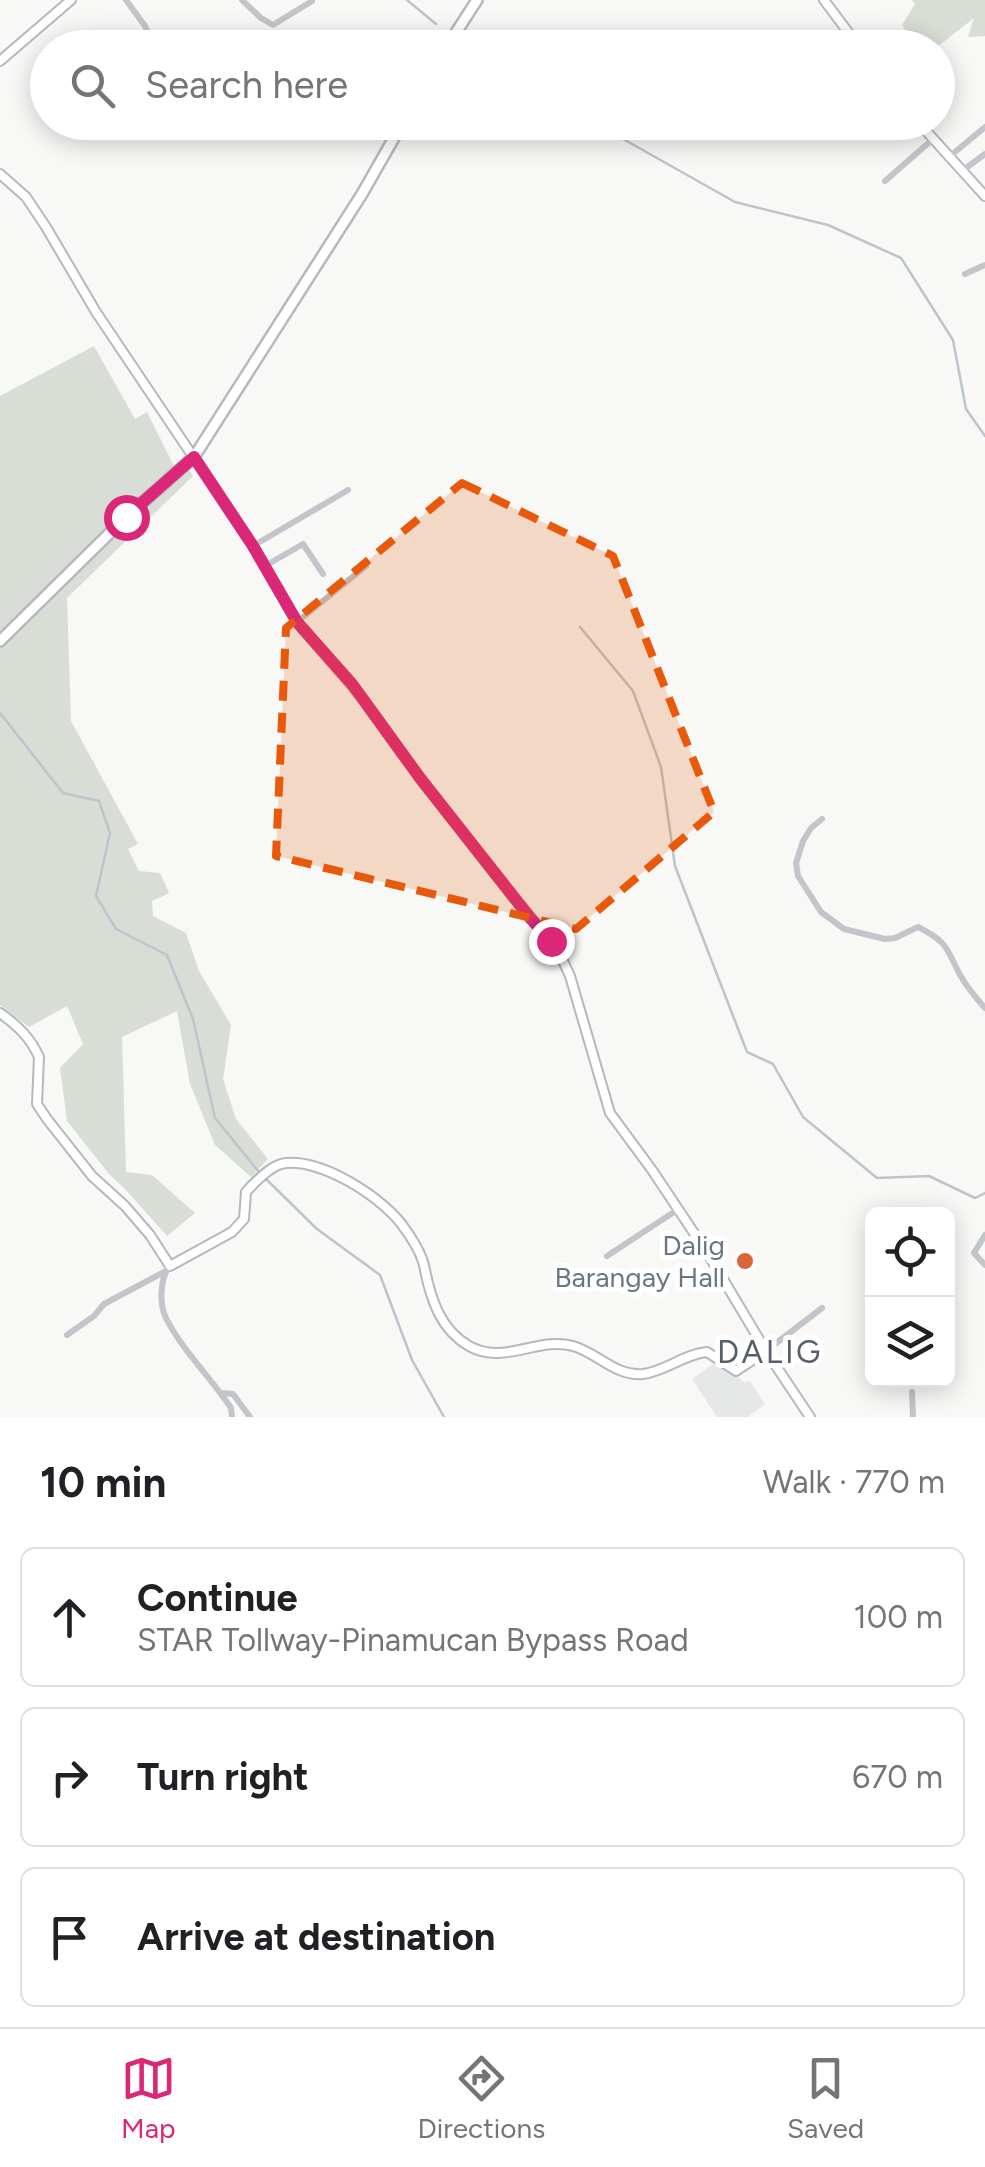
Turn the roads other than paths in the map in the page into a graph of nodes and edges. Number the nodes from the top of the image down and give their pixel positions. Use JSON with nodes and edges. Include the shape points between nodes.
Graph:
{"nodes":[{"id":1,"x":71,"y":0,"type":"edge"},
{"id":2,"x":126,"y":0,"type":"edge"},
{"id":3,"x":242,"y":0,"type":"edge"},
{"id":4,"x":478,"y":0,"type":"edge"},
{"id":5,"x":824,"y":0,"type":"edge"},
{"id":6,"x":312,"y":1,"type":"edge"},
{"id":7,"x":36,"y":30,"type":"edge"},
{"id":8,"x":147,"y":30,"type":"edge"},
{"id":9,"x":458,"y":30,"type":"edge"},
{"id":10,"x":846,"y":30,"type":"edge"},
{"id":11,"x":30,"y":35,"type":"edge"},
{"id":12,"x":0,"y":60,"type":"edge"},
{"id":13,"x":985,"y":128,"type":"edge"},
{"id":14,"x":394,"y":140,"type":"edge"},
{"id":15,"x":932,"y":140,"type":"edge"},
{"id":16,"x":934,"y":140,"type":"edge"},
{"id":17,"x":985,"y":154,"type":"edge"},
{"id":18,"x":949,"y":157,"type":"junction"},
{"id":19,"x":962,"y":171,"type":"junction"},
{"id":20,"x":0,"y":174,"type":"edge"},
{"id":21,"x":884,"y":181,"type":"dead end"},
{"id":22,"x":985,"y":196,"type":"edge"},
{"id":23,"x":985,"y":266,"type":"edge"},
{"id":24,"x":966,"y":274,"type":"dead end"},
{"id":25,"x":194,"y":457,"type":"junction"},
{"id":26,"x":348,"y":490,"type":"dead end"},
{"id":27,"x":253,"y":546,"type":"junction"},
{"id":28,"x":265,"y":566,"type":"junction"},
{"id":29,"x":366,"y":566,"type":"dead end"},
{"id":30,"x":322,"y":574,"type":"dead end"},
{"id":31,"x":297,"y":622,"type":"junction"},
{"id":32,"x":0,"y":641,"type":"edge"},
{"id":33,"x":822,"y":819,"type":"dead end"},
{"id":34,"x":985,"y":1008,"type":"edge"},
{"id":35,"x":0,"y":1013,"type":"edge"},
{"id":36,"x":677,"y":1210,"type":"junction"},
{"id":37,"x":985,"y":1236,"type":"edge"},
{"id":38,"x":607,"y":1256,"type":"dead end"},
{"id":39,"x":985,"y":1264,"type":"edge"},
{"id":40,"x":168,"y":1268,"type":"junction"},
{"id":41,"x":822,"y":1308,"type":"dead end"},
{"id":42,"x":67,"y":1334,"type":"dead end"},
{"id":43,"x":766,"y":1350,"type":"junction"},
{"id":44,"x":912,"y":1392,"type":"dead end"},
{"id":45,"x":222,"y":1394,"type":"junction"},
{"id":46,"x":232,"y":1417,"type":"edge"},
{"id":47,"x":250,"y":1417,"type":"edge"},
{"id":48,"x":810,"y":1417,"type":"edge"},
{"id":49,"x":913,"y":1417,"type":"edge"}],
"edges":[{"from":1,"to":7,"type":"street"},
{"from":2,"to":8,"type":"street"},
{"from":3,"to":6,"type":"street","via":[[273,25]]},
{"from":4,"to":9,"type":"main road"},
{"from":5,"to":10,"type":"street"},
{"from":11,"to":12,"type":"street"},
{"from":13,"to":18,"type":"street"},
{"from":14,"to":25,"type":"main road"},
{"from":15,"to":21,"type":"street"},
{"from":16,"to":18,"type":"street"},
{"from":17,"to":19,"type":"street"},
{"from":18,"to":19,"type":"street"},
{"from":19,"to":22,"type":"street"},
{"from":20,"to":25,"type":"street","via":[[31,204]]},
{"from":23,"to":24,"type":"street"},
{"from":25,"to":27,"type":"street"},
{"from":25,"to":32,"type":"main road"},
{"from":26,"to":27,"type":"street"},
{"from":27,"to":28,"type":"street"},
{"from":28,"to":30,"type":"street","via":[[303,544]]},
{"from":28,"to":31,"type":"street"},
{"from":29,"to":31,"type":"street"},
{"from":31,"to":36,"type":"street","via":[[557,948],[610,1113]]},
{"from":33,"to":34,"type":"street","via":[[803,841],[796,863],[821,912],[844,929],[886,939],[918,927],[930,933],[944,943]]},
{"from":35,"to":40,"type":"street","via":[[36,1050],[37,1104],[46,1119],[150,1235]]},
{"from":36,"to":38,"type":"street"},
{"from":36,"to":43,"type":"street"},
{"from":37,"to":39,"type":"street","via":[[974,1254]]},
{"from":40,"to":42,"type":"street"},
{"from":40,"to":43,"type":"street","via":[[232,1232],[244,1219],[246,1192],[277,1165],[290,1163],[346,1180],[395,1215],[425,1267],[435,1309],[466,1345],[484,1353],[574,1346],[630,1374],[644,1374],[707,1352],[736,1371]]},
{"from":40,"to":45,"type":"street","via":[[165,1316]]},
{"from":41,"to":43,"type":"street"},
{"from":43,"to":48,"type":"street"},
{"from":44,"to":49,"type":"street"},
{"from":45,"to":46,"type":"street"},
{"from":45,"to":47,"type":"street","via":[[233,1394]]}]}
